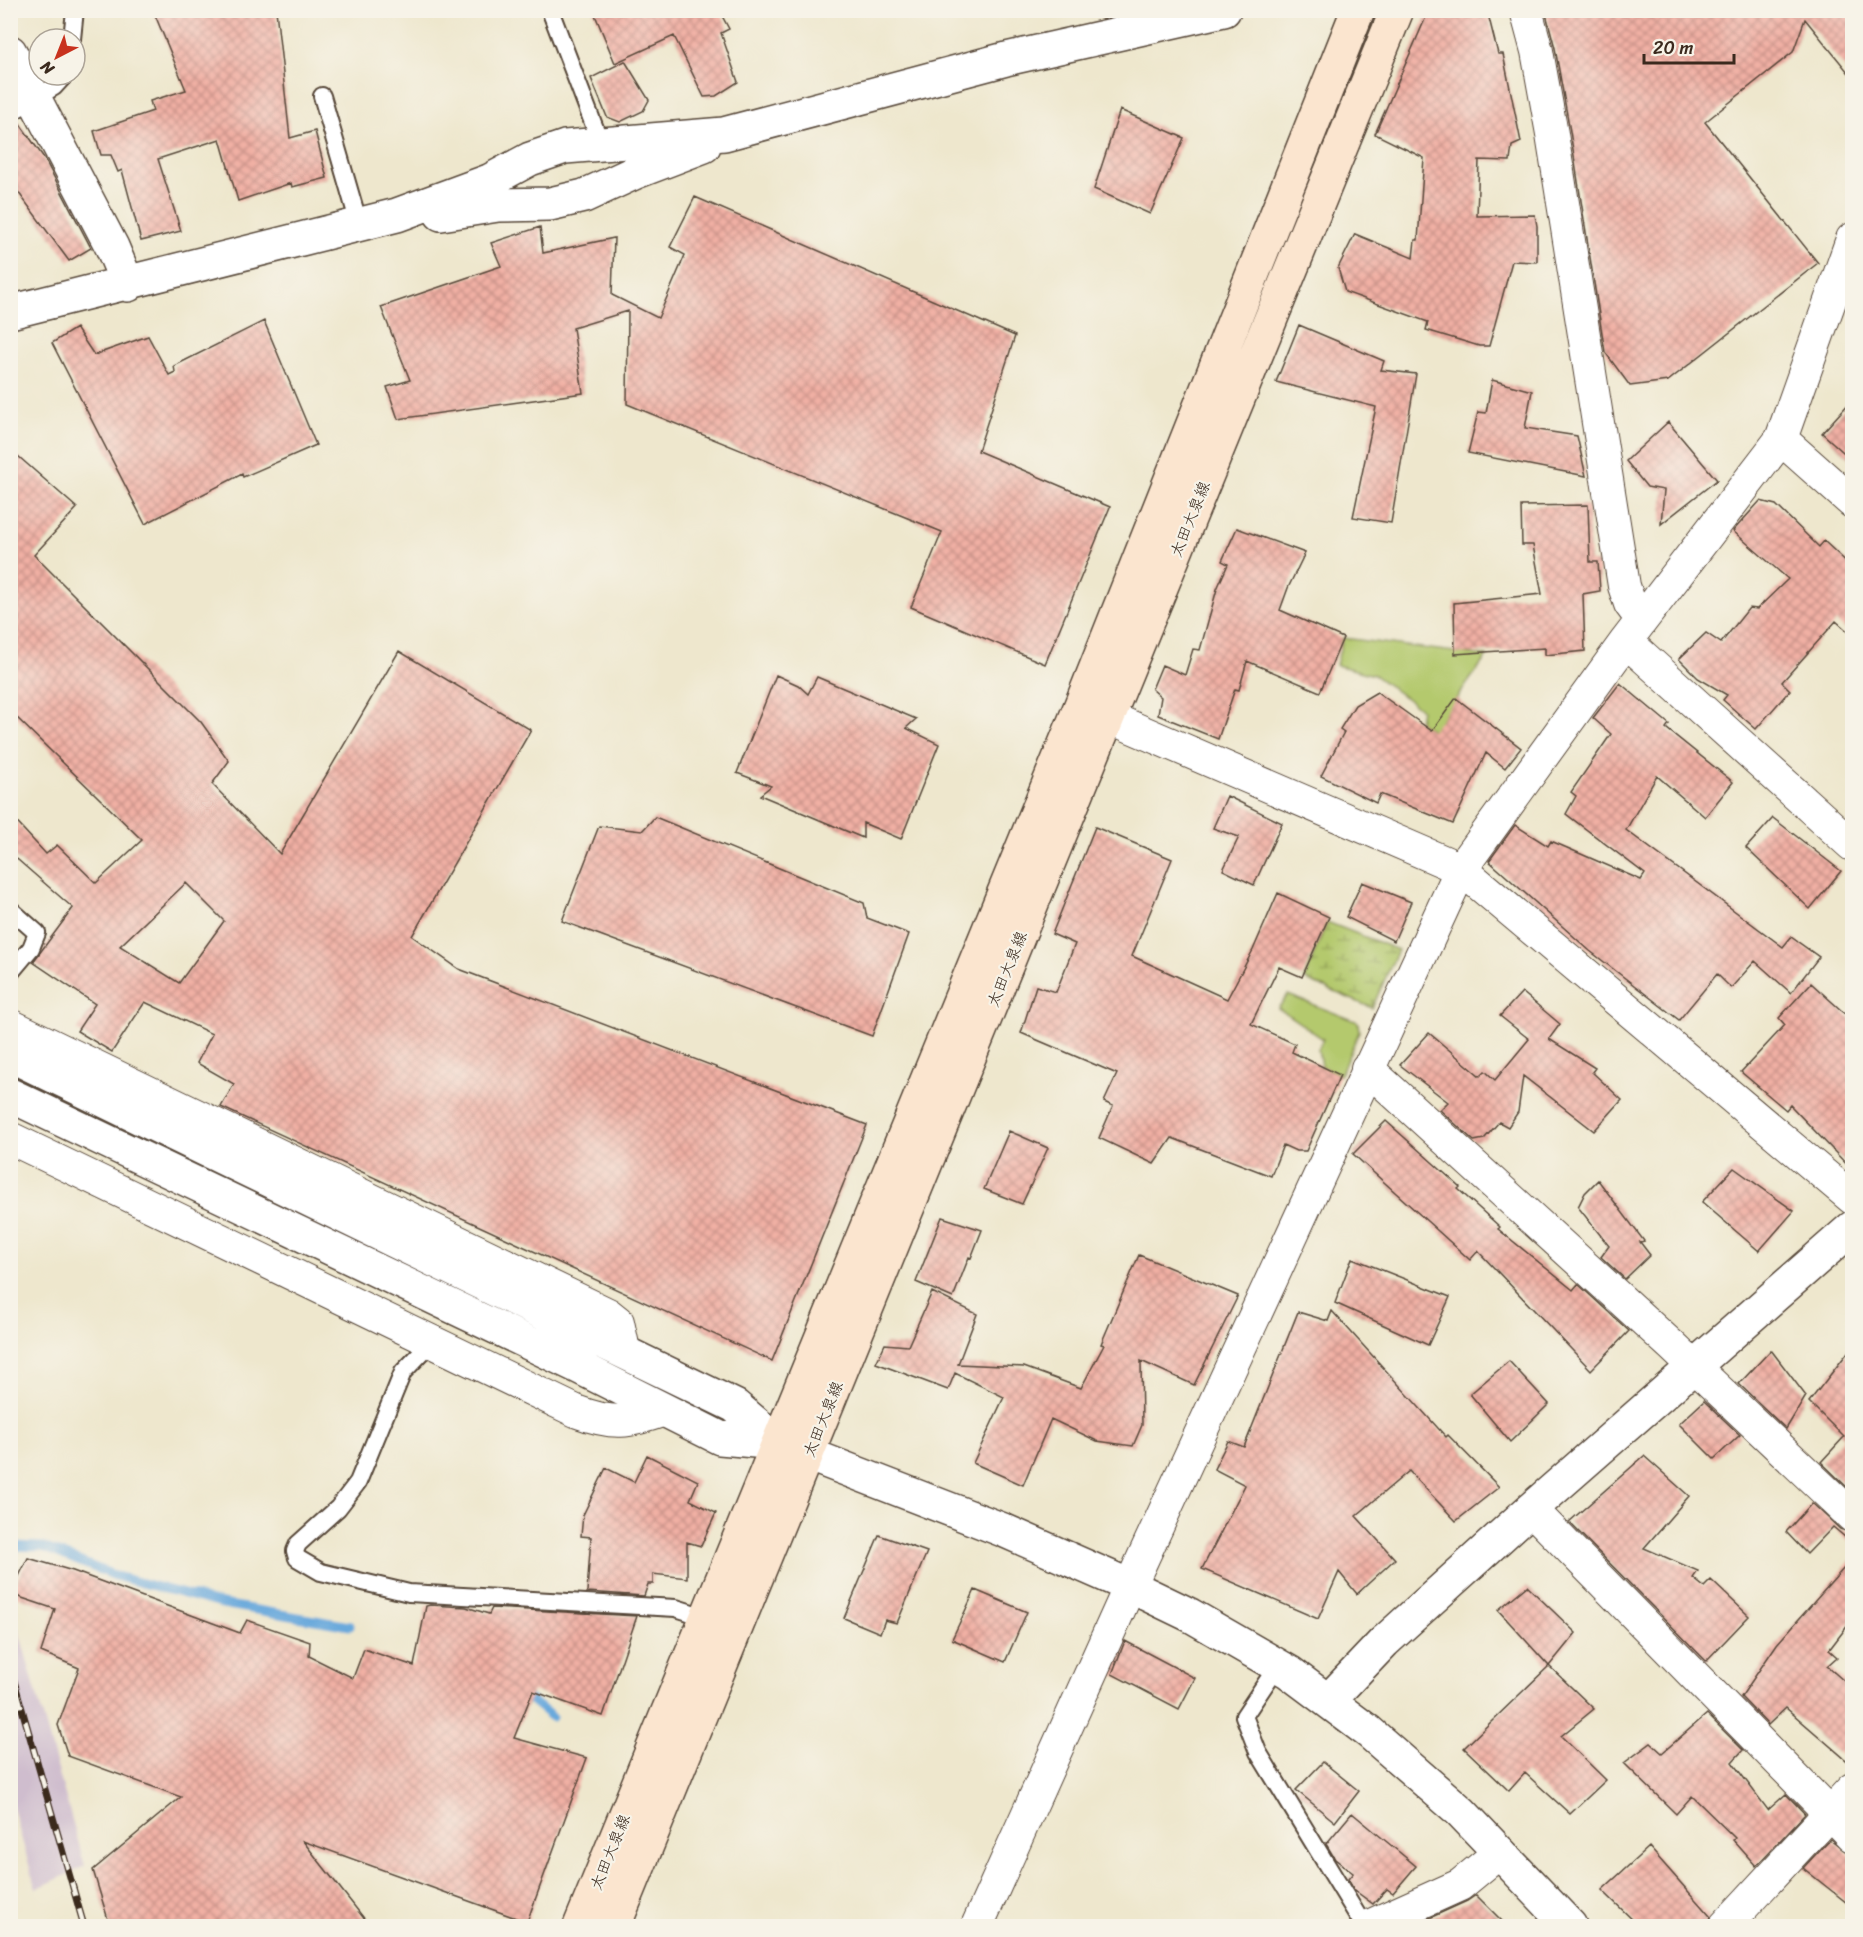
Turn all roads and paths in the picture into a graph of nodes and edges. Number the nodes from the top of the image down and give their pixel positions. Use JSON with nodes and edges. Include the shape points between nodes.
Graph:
{"nodes":[{"id":1,"x":75,"y":10,"type":"edge"},
{"id":2,"x":550,"y":10,"type":"edge"},
{"id":3,"x":1224,"y":10,"type":"edge"},
{"id":4,"x":1358,"y":10,"type":"edge"},
{"id":5,"x":1396,"y":10,"type":"edge"},
{"id":6,"x":1526,"y":10,"type":"edge"},
{"id":7,"x":73,"y":27,"type":"edge"},
{"id":8,"x":10,"y":52,"type":"edge"},
{"id":9,"x":54,"y":87,"type":"edge"},
{"id":10,"x":322,"y":96,"type":"dead end"},
{"id":11,"x":23,"y":105,"type":"edge"},
{"id":12,"x":724,"y":134,"type":"junction"},
{"id":13,"x":601,"y":144,"type":"junction"},
{"id":14,"x":397,"y":215,"type":"junction"},
{"id":15,"x":358,"y":224,"type":"junction"},
{"id":16,"x":1852,"y":239,"type":"edge"},
{"id":17,"x":128,"y":285,"type":"junction"},
{"id":18,"x":10,"y":312,"type":"edge"},
{"id":19,"x":1781,"y":439,"type":"junction"},
{"id":20,"x":1852,"y":502,"type":"edge"},
{"id":21,"x":1634,"y":630,"type":"junction"},
{"id":22,"x":1095,"y":712,"type":"junction"},
{"id":23,"x":1852,"y":845,"type":"edge"},
{"id":24,"x":1461,"y":869,"type":"junction"},
{"id":25,"x":10,"y":909,"type":"edge"},
{"id":26,"x":10,"y":973,"type":"edge"},
{"id":27,"x":10,"y":1024,"type":"edge"},
{"id":28,"x":10,"y":1055,"type":"edge"},
{"id":29,"x":1367,"y":1068,"type":"junction"},
{"id":30,"x":10,"y":1095,"type":"edge"},
{"id":31,"x":144,"y":1104,"type":"junction"},
{"id":32,"x":10,"y":1138,"type":"edge"},
{"id":33,"x":1852,"y":1198,"type":"edge"},
{"id":34,"x":1852,"y":1228,"type":"edge"},
{"id":35,"x":432,"y":1342,"type":"junction"},
{"id":36,"x":1694,"y":1366,"type":"junction"},
{"id":37,"x":664,"y":1410,"type":"junction"},
{"id":38,"x":793,"y":1449,"type":"junction"},
{"id":39,"x":1531,"y":1509,"type":"junction"},
{"id":40,"x":1852,"y":1515,"type":"edge"},
{"id":41,"x":1130,"y":1586,"type":"junction"},
{"id":42,"x":708,"y":1618,"type":"junction"},
{"id":43,"x":1278,"y":1665,"type":"junction"},
{"id":44,"x":1328,"y":1701,"type":"junction"},
{"id":45,"x":1852,"y":1789,"type":"edge"},
{"id":46,"x":1830,"y":1813,"type":"junction"},
{"id":47,"x":1852,"y":1836,"type":"edge"},
{"id":48,"x":1500,"y":1852,"type":"junction"},
{"id":49,"x":580,"y":1926,"type":"edge"},
{"id":50,"x":614,"y":1926,"type":"edge"},
{"id":51,"x":977,"y":1926,"type":"edge"},
{"id":52,"x":1364,"y":1926,"type":"edge"},
{"id":53,"x":1369,"y":1926,"type":"edge"},
{"id":54,"x":1570,"y":1926,"type":"edge"},
{"id":55,"x":1725,"y":1926,"type":"edge"}],
"edges":[{"from":1,"to":7,"type":"lane"},
{"from":2,"to":13,"type":"lane"},
{"from":3,"to":12,"type":"street","via":[[1006,59]]},
{"from":4,"to":22,"type":"main road","name":"太田大泉線"},
{"from":5,"to":22,"type":"main road","name":"太田大泉線"},
{"from":6,"to":21,"type":"street","via":[[1552,134]]},
{"from":8,"to":11,"type":"street"},
{"from":9,"to":11,"type":"lane"},
{"from":10,"to":15,"type":"lane"},
{"from":11,"to":17,"type":"street","via":[[112,246]]},
{"from":12,"to":13,"type":"street"},
{"from":12,"to":14,"type":"street","via":[[696,150],[584,196],[550,204]]},
{"from":13,"to":14,"type":"street","via":[[565,147],[539,156],[489,181]]},
{"from":14,"to":15,"type":"street"},
{"from":15,"to":17,"type":"street"},
{"from":16,"to":19,"type":"street"},
{"from":17,"to":18,"type":"street"},
{"from":19,"to":20,"type":"street"},
{"from":19,"to":21,"type":"street"},
{"from":21,"to":23,"type":"street"},
{"from":21,"to":24,"type":"street"},
{"from":22,"to":24,"type":"street"},
{"from":22,"to":38,"type":"main road","name":"太田大泉線"},
{"from":24,"to":29,"type":"street"},
{"from":24,"to":33,"type":"street"},
{"from":25,"to":26,"type":"lane","via":[[37,933],[31,948]]},
{"from":27,"to":31,"type":"street"},
{"from":28,"to":31,"type":"street"},
{"from":29,"to":36,"type":"street"},
{"from":29,"to":41,"type":"street"},
{"from":30,"to":37,"type":"street"},
{"from":31,"to":38,"type":"street","via":[[735,1406]]},
{"from":32,"to":35,"type":"street"},
{"from":34,"to":36,"type":"street"},
{"from":35,"to":37,"type":"street","via":[[604,1422],[638,1420]]},
{"from":35,"to":42,"type":"lane","via":[[403,1372],[358,1482],[338,1508],[298,1544],[297,1558],[321,1572],[410,1593],[676,1608]]},
{"from":36,"to":39,"type":"street"},
{"from":36,"to":40,"type":"street"},
{"from":37,"to":38,"type":"street","via":[[720,1438]]},
{"from":38,"to":41,"type":"street","via":[[1004,1530]]},
{"from":38,"to":42,"type":"main road","name":"太田大泉線"},
{"from":38,"to":50,"type":"main road","name":"太田大泉線"},
{"from":39,"to":44,"type":"street","via":[[1384,1642]]},
{"from":39,"to":46,"type":"street"},
{"from":41,"to":43,"type":"street"},
{"from":41,"to":51,"type":"street"},
{"from":42,"to":49,"type":"main road","name":"太田大泉線"},
{"from":43,"to":44,"type":"street"},
{"from":43,"to":52,"type":"lane","via":[[1244,1716],[1258,1752]]},
{"from":44,"to":48,"type":"street","via":[[1419,1774]]},
{"from":45,"to":46,"type":"street"},
{"from":46,"to":47,"type":"street"},
{"from":46,"to":55,"type":"street"},
{"from":48,"to":53,"type":"street","via":[[1460,1885]]},
{"from":48,"to":54,"type":"street"}]}
